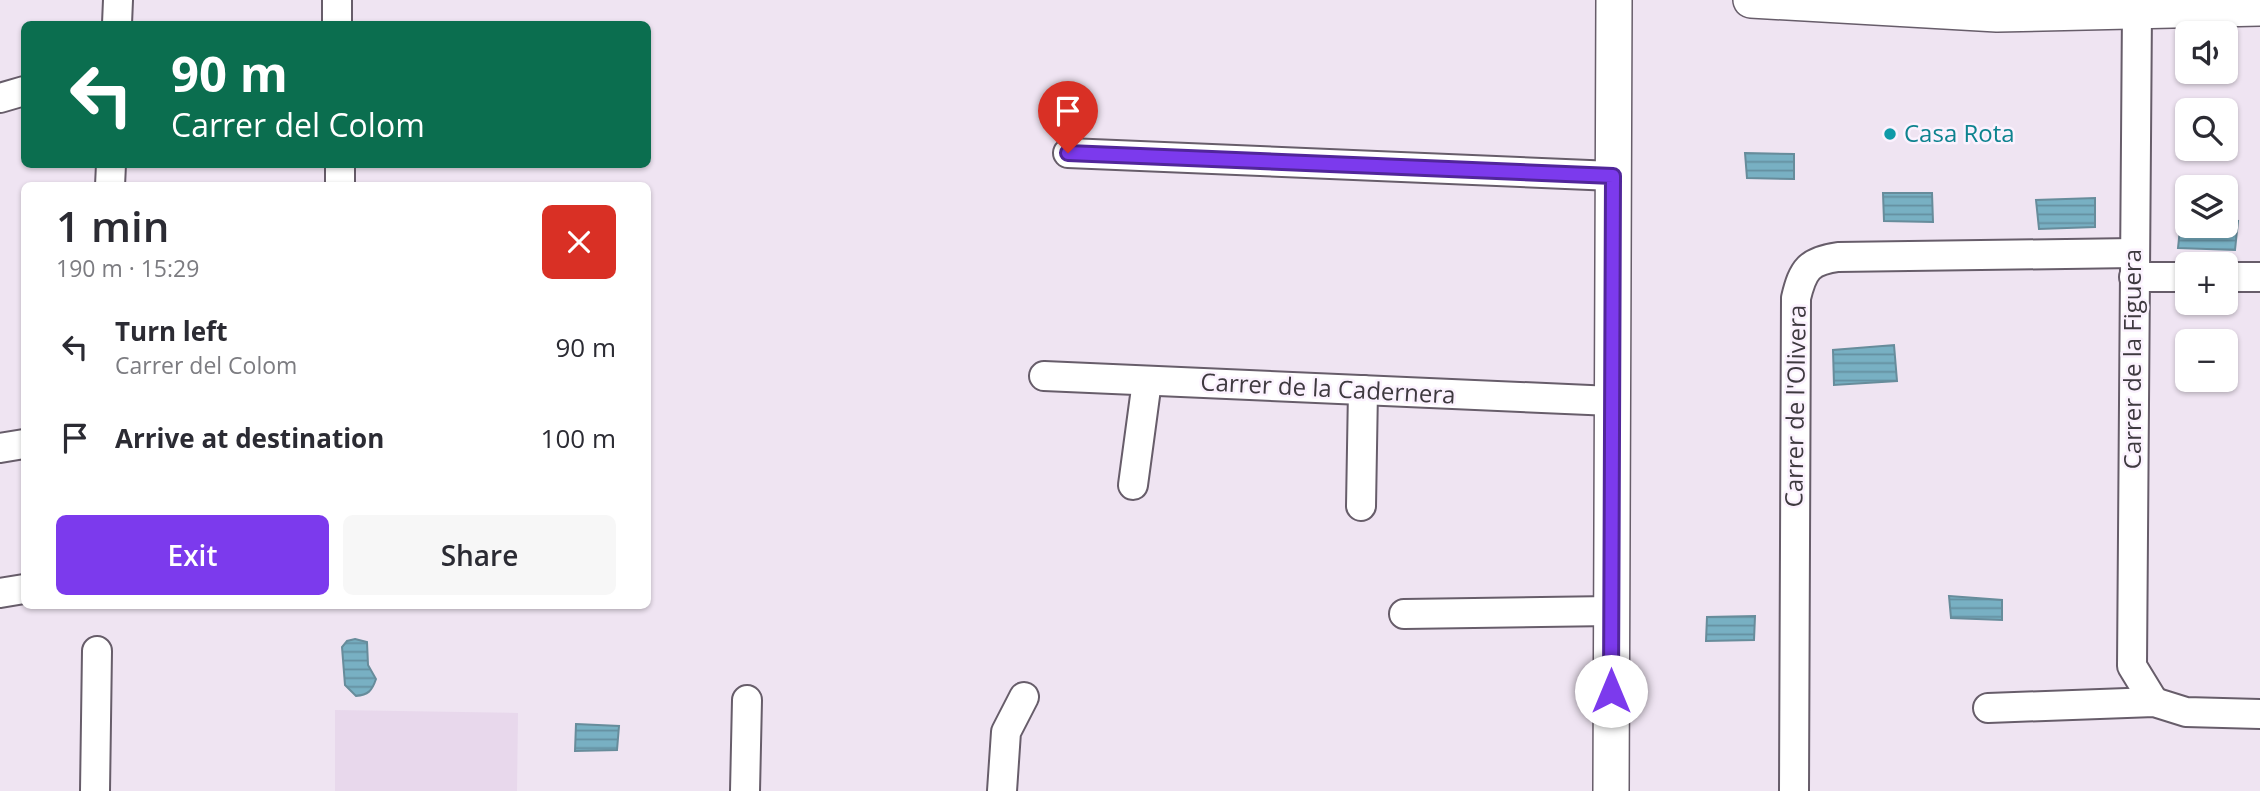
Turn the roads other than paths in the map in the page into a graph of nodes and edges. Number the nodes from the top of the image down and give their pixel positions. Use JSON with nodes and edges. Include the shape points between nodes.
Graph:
{"nodes":[{"id":1,"x":118,"y":0,"type":"edge"},
{"id":2,"x":337,"y":0,"type":"edge"},
{"id":3,"x":1614,"y":0,"type":"edge"},
{"id":4,"x":1751,"y":0,"type":"edge"},
{"id":5,"x":2260,"y":8,"type":"edge"},
{"id":6,"x":2137,"y":10,"type":"junction"},
{"id":7,"x":117,"y":21,"type":"edge"},
{"id":8,"x":337,"y":21,"type":"edge"},
{"id":9,"x":21,"y":92,"type":"edge"},
{"id":10,"x":0,"y":98,"type":"edge"},
{"id":11,"x":1068,"y":153,"type":"dead end"},
{"id":12,"x":1613,"y":176,"type":"junction"},
{"id":13,"x":2134,"y":265,"type":"junction"},
{"id":14,"x":2175,"y":274,"type":"edge"},
{"id":15,"x":2238,"y":277,"type":"edge"},
{"id":16,"x":2260,"y":277,"type":"edge"},
{"id":17,"x":1044,"y":376,"type":"dead end"},
{"id":18,"x":1147,"y":380,"type":"junction"},
{"id":19,"x":1363,"y":390,"type":"junction"},
{"id":20,"x":1612,"y":401,"type":"junction"},
{"id":21,"x":21,"y":444,"type":"edge"},
{"id":22,"x":0,"y":448,"type":"edge"},
{"id":23,"x":1133,"y":485,"type":"dead end"},
{"id":24,"x":1361,"y":506,"type":"dead end"},
{"id":25,"x":21,"y":590,"type":"edge"},
{"id":26,"x":0,"y":593,"type":"edge"},
{"id":27,"x":1611,"y":611,"type":"junction"},
{"id":28,"x":1404,"y":614,"type":"dead end"},
{"id":29,"x":97,"y":651,"type":"dead end"},
{"id":30,"x":1024,"y":697,"type":"dead end"},
{"id":31,"x":747,"y":701,"type":"dead end"},
{"id":32,"x":2154,"y":702,"type":"junction"},
{"id":33,"x":1988,"y":708,"type":"dead end"},
{"id":34,"x":2260,"y":714,"type":"edge"},
{"id":35,"x":95,"y":791,"type":"edge"},
{"id":36,"x":745,"y":791,"type":"edge"},
{"id":37,"x":1002,"y":791,"type":"edge"},
{"id":38,"x":1611,"y":791,"type":"edge"},
{"id":39,"x":1794,"y":791,"type":"edge"}],
"edges":[{"from":1,"to":7,"type":"street"},
{"from":2,"to":8,"type":"street"},
{"from":3,"to":12,"type":"street"},
{"from":4,"to":6,"type":"street","via":[[1997,14]]},
{"from":5,"to":6,"type":"street"},
{"from":6,"to":13,"type":"street","name":"Carrer de la Figuera"},
{"from":9,"to":10,"type":"street"},
{"from":11,"to":12,"type":"street"},
{"from":12,"to":20,"type":"street"},
{"from":13,"to":14,"type":"street","name":"Carrer de l'Olivera"},
{"from":13,"to":32,"type":"street","name":"Carrer de la Figuera","via":[[2132,666]]},
{"from":13,"to":39,"type":"street","name":"Carrer de l'Olivera","via":[[1838,257],[1820,260],[1800,280]]},
{"from":15,"to":16,"type":"street"},
{"from":17,"to":18,"type":"street","name":"Carrer de la Cadernera"},
{"from":18,"to":19,"type":"street","name":"Carrer de la Cadernera"},
{"from":18,"to":23,"type":"street"},
{"from":19,"to":20,"type":"street","name":"Carrer de la Cadernera"},
{"from":19,"to":24,"type":"street"},
{"from":20,"to":27,"type":"street"},
{"from":21,"to":22,"type":"street"},
{"from":25,"to":26,"type":"street"},
{"from":27,"to":28,"type":"street"},
{"from":27,"to":38,"type":"street"},
{"from":29,"to":35,"type":"street"},
{"from":30,"to":37,"type":"street","via":[[1006,732]]},
{"from":31,"to":36,"type":"street"},
{"from":32,"to":33,"type":"street"},
{"from":32,"to":34,"type":"street","via":[[2186,712]]}]}
